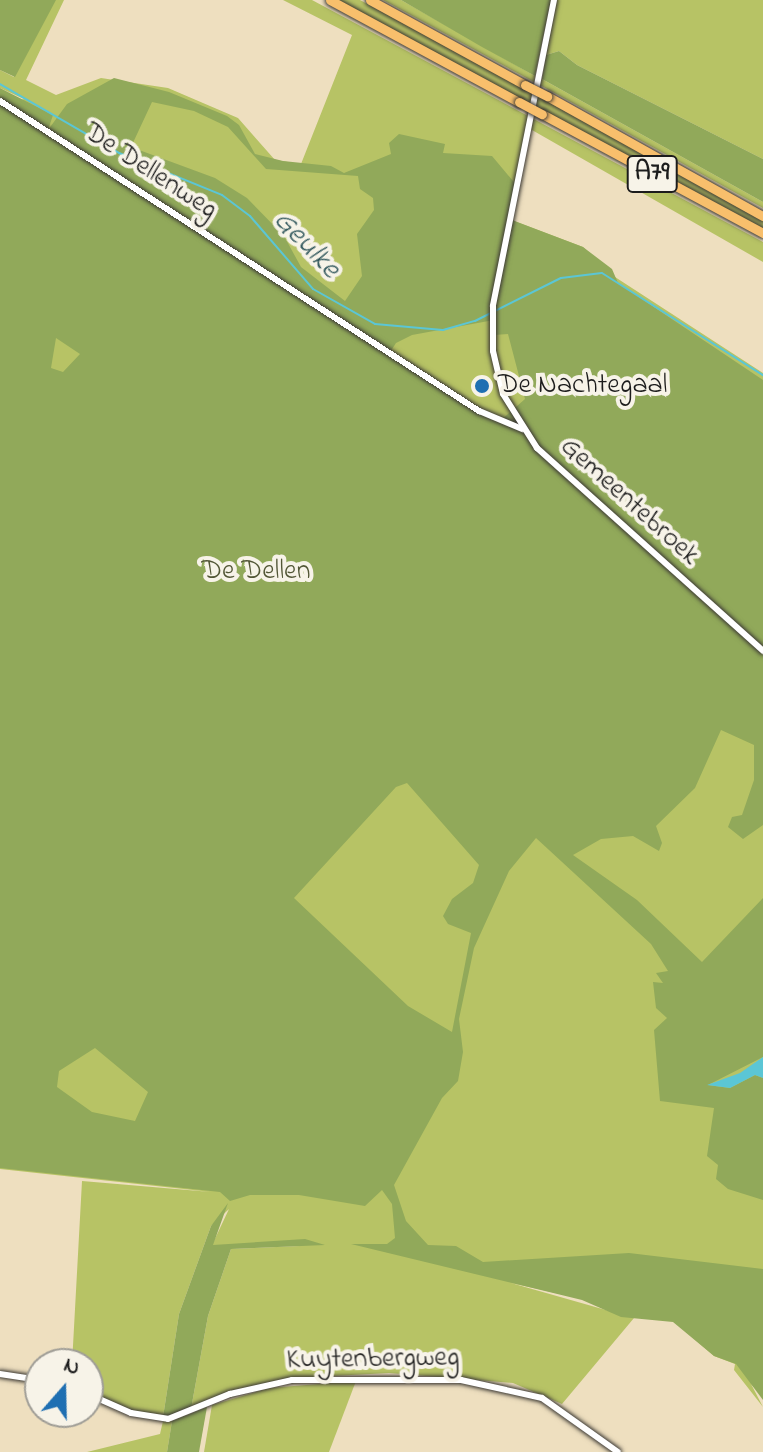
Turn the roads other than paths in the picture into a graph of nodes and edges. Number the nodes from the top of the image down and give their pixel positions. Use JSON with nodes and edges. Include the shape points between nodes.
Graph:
{"nodes":[{"id":1,"x":330,"y":0,"type":"edge"},
{"id":2,"x":370,"y":0,"type":"edge"},
{"id":3,"x":554,"y":0,"type":"edge"},
{"id":4,"x":0,"y":101,"type":"edge"},
{"id":5,"x":763,"y":216,"type":"edge"},
{"id":6,"x":763,"y":233,"type":"edge"},
{"id":7,"x":522,"y":429,"type":"junction"},
{"id":8,"x":763,"y":651,"type":"edge"},
{"id":9,"x":0,"y":1374,"type":"edge"},
{"id":10,"x":24,"y":1378,"type":"edge"},
{"id":11,"x":104,"y":1401,"type":"edge"},
{"id":12,"x":618,"y":1452,"type":"edge"}],
"edges":[{"from":1,"to":6,"type":"highway","number":"A79","bridge":true},
{"from":2,"to":5,"type":"highway","number":"A79","bridge":true},
{"from":3,"to":7,"type":"street","name":"Gemeentebroek","via":[[492,317],[497,375]]},
{"from":4,"to":7,"type":"street","name":"De Dellenweg","via":[[479,411]]},
{"from":7,"to":8,"type":"street","name":"Gemeentebroek","via":[[564,474]]},
{"from":9,"to":10,"type":"street"},
{"from":11,"to":12,"type":"street","name":"Kuytenbergweg","via":[[163,1419],[230,1394],[292,1380],[441,1378],[534,1395]]}]}
